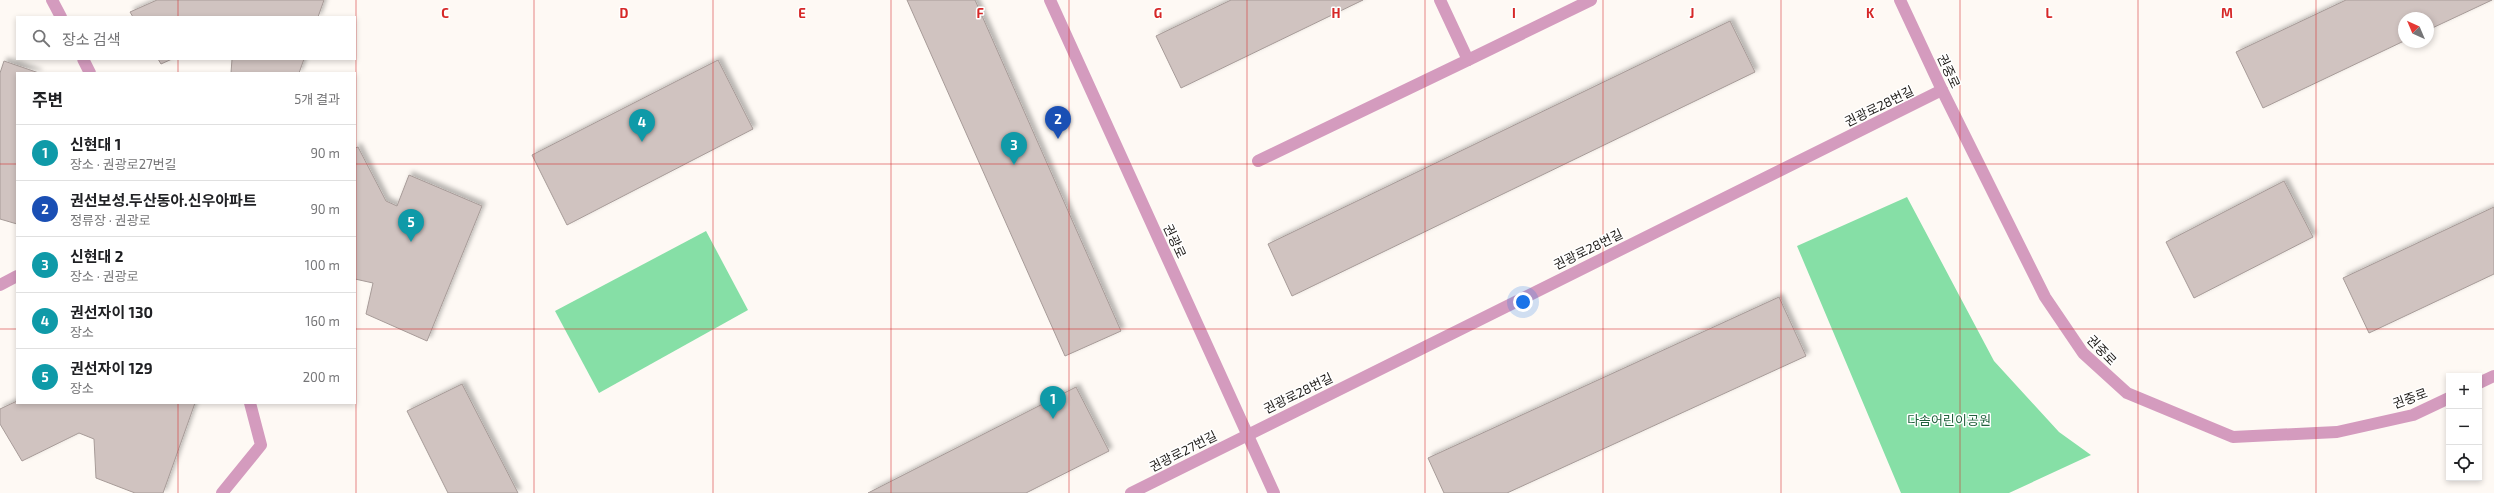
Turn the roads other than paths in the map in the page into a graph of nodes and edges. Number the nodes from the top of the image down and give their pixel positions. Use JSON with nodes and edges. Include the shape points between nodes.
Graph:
{"nodes":[{"id":1,"x":52,"y":0,"type":"edge"},
{"id":2,"x":1440,"y":0,"type":"edge"},
{"id":3,"x":1591,"y":0,"type":"edge"},
{"id":4,"x":1900,"y":0,"type":"edge"},
{"id":5,"x":1053,"y":1,"type":"edge"},
{"id":6,"x":60,"y":16,"type":"edge"},
{"id":7,"x":84,"y":60,"type":"edge"},
{"id":8,"x":1468,"y":60,"type":"junction"},
{"id":9,"x":90,"y":72,"type":"edge"},
{"id":10,"x":1942,"y":90,"type":"junction"},
{"id":11,"x":1258,"y":161,"type":"dead end"},
{"id":12,"x":16,"y":277,"type":"edge"},
{"id":13,"x":0,"y":285,"type":"edge"},
{"id":14,"x":2494,"y":376,"type":"edge"},
{"id":15,"x":2482,"y":382,"type":"edge"},
{"id":16,"x":2446,"y":399,"type":"edge"},
{"id":17,"x":250,"y":404,"type":"edge"},
{"id":18,"x":1247,"y":433,"type":"junction"},
{"id":19,"x":222,"y":493,"type":"edge"},
{"id":20,"x":1131,"y":493,"type":"edge"},
{"id":21,"x":1274,"y":493,"type":"edge"}],
"edges":[{"from":1,"to":6,"type":"street"},
{"from":2,"to":8,"type":"street"},
{"from":3,"to":8,"type":"street"},
{"from":4,"to":10,"type":"street","name":"권중로"},
{"from":5,"to":18,"type":"street","name":"권광로"},
{"from":7,"to":9,"type":"street"},
{"from":8,"to":11,"type":"street"},
{"from":10,"to":16,"type":"street","name":"권중로","via":[[2045,297],[2082,353],[2127,393],[2233,437],[2337,432],[2413,415]]},
{"from":10,"to":18,"type":"street","name":"권광로28번길"},
{"from":12,"to":13,"type":"street"},
{"from":14,"to":15,"type":"street"},
{"from":17,"to":19,"type":"street","via":[[261,445]]},
{"from":18,"to":20,"type":"street","name":"권광로27번길"},
{"from":18,"to":21,"type":"street","name":"권광로"}]}
